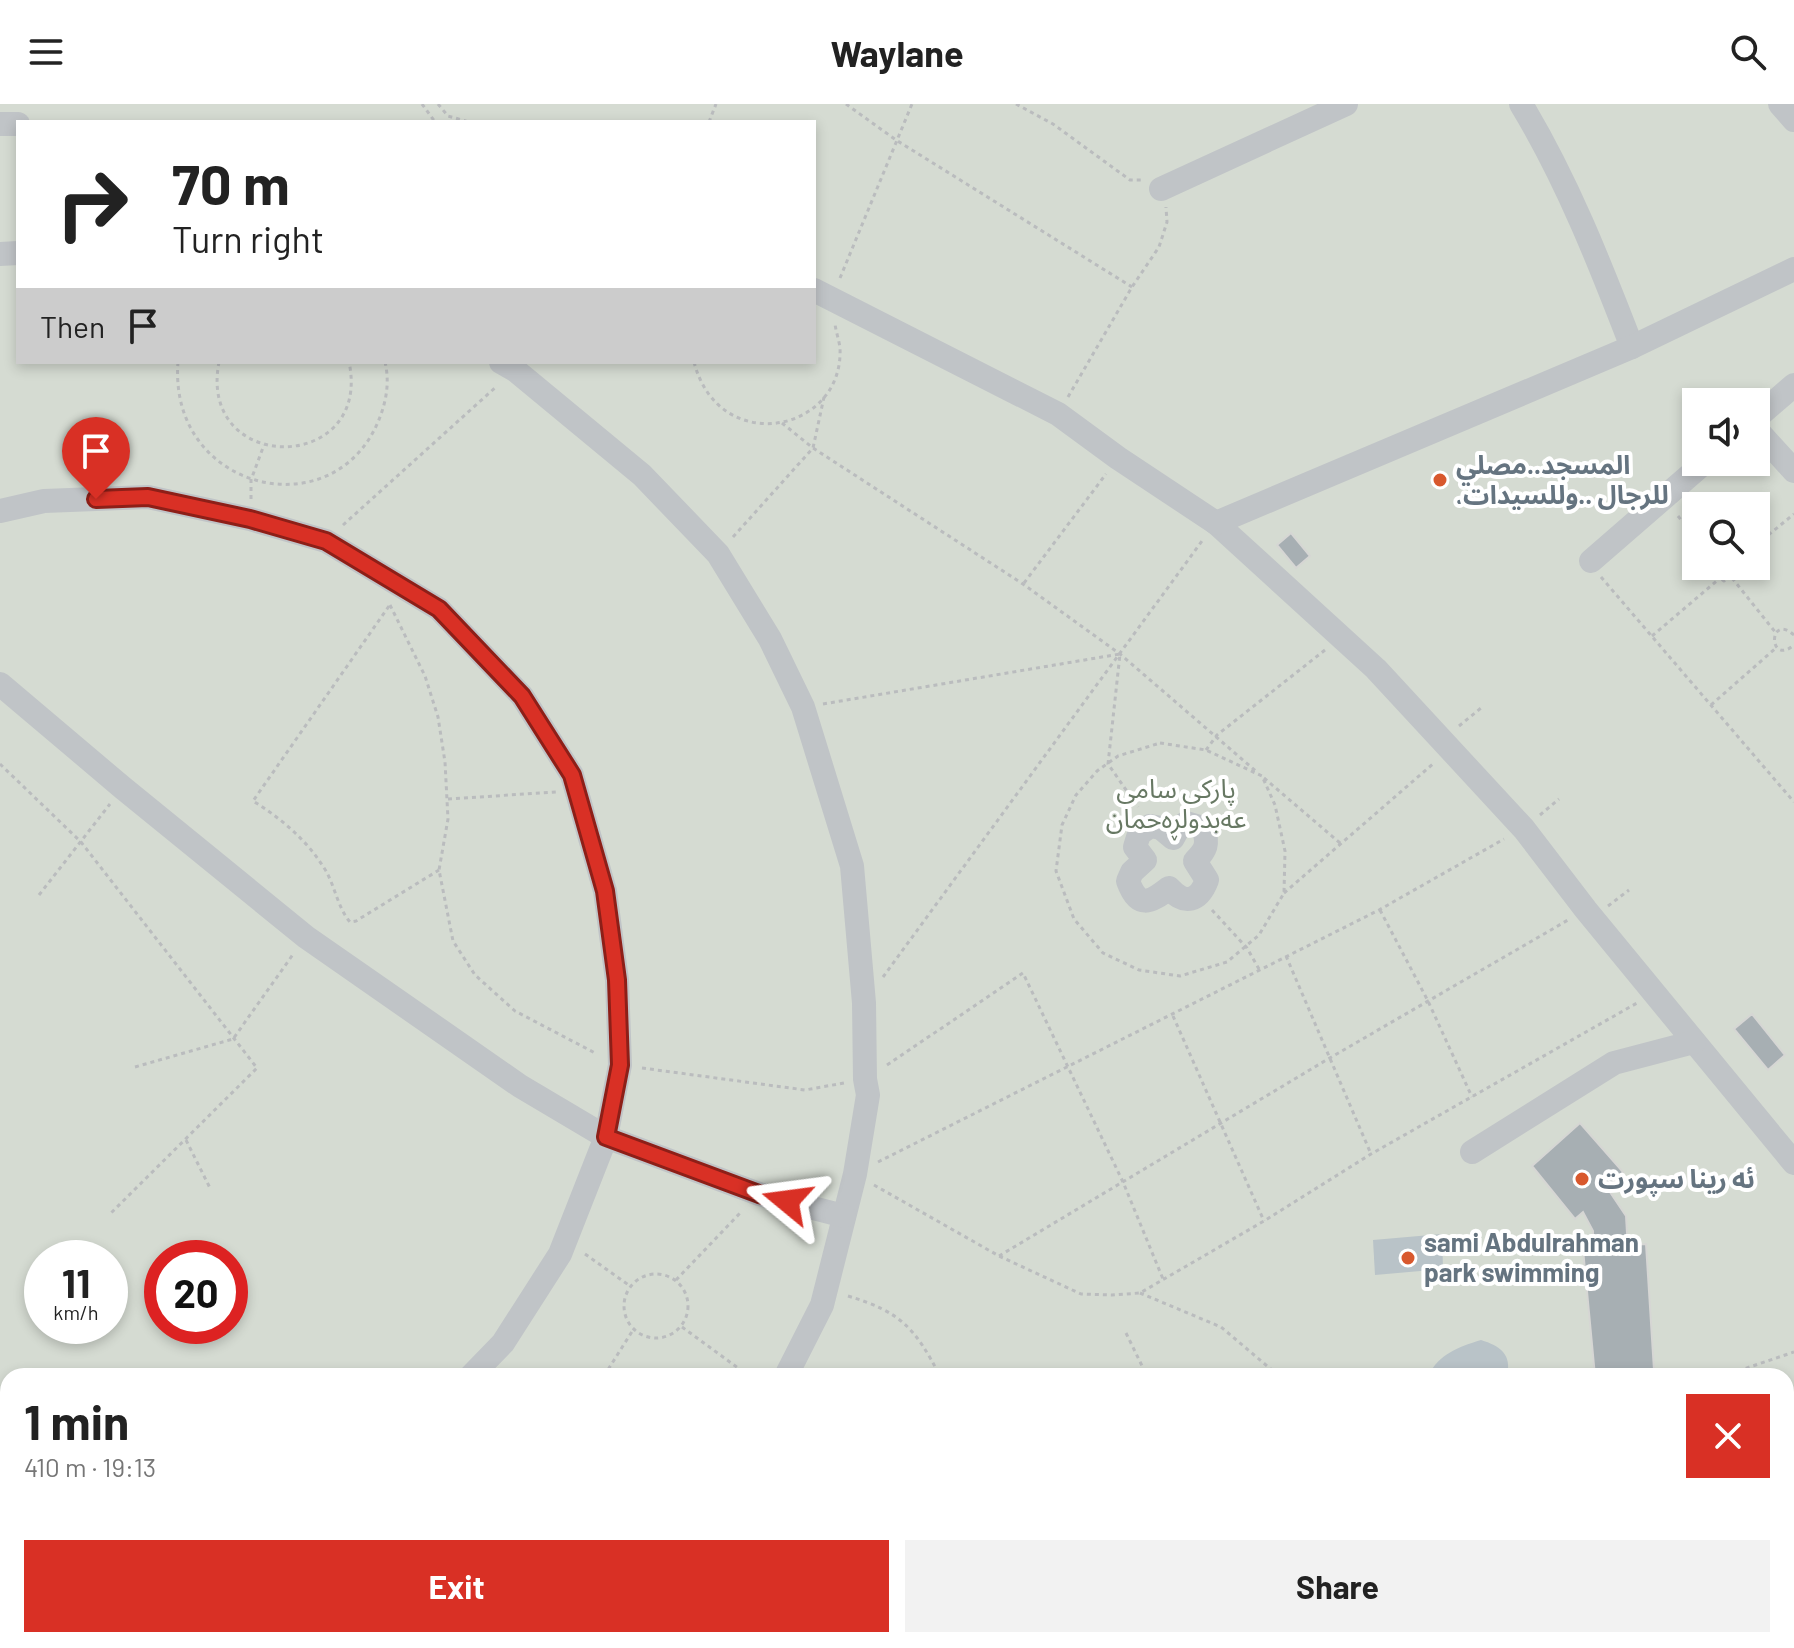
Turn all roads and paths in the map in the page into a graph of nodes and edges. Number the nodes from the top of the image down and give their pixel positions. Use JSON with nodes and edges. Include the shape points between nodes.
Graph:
{"nodes":[{"id":1,"x":438,"y":104,"type":"edge"},
{"id":2,"x":846,"y":104,"type":"edge"},
{"id":3,"x":912,"y":104,"type":"edge"},
{"id":4,"x":1016,"y":104,"type":"edge"},
{"id":5,"x":1346,"y":104,"type":"edge"},
{"id":6,"x":1521,"y":104,"type":"edge"},
{"id":7,"x":1780,"y":104,"type":"edge"},
{"id":8,"x":462,"y":120,"type":"edge"},
{"id":9,"x":1794,"y":120,"type":"edge"},
{"id":10,"x":896,"y":140,"type":"junction"},
{"id":11,"x":1161,"y":189,"type":"junction"},
{"id":12,"x":1794,"y":269,"type":"edge"},
{"id":13,"x":1132,"y":287,"type":"junction"},
{"id":14,"x":825,"y":301,"type":"edge"},
{"id":15,"x":1632,"y":347,"type":"junction"},
{"id":16,"x":178,"y":364,"type":"edge"},
{"id":17,"x":219,"y":364,"type":"edge"},
{"id":18,"x":349,"y":364,"type":"edge"},
{"id":19,"x":385,"y":364,"type":"edge"},
{"id":20,"x":695,"y":364,"type":"edge"},
{"id":21,"x":508,"y":366,"type":"edge"},
{"id":22,"x":1794,"y":385,"type":"edge"},
{"id":23,"x":824,"y":397,"type":"junction"},
{"id":24,"x":1770,"y":406,"type":"edge"},
{"id":25,"x":1058,"y":414,"type":"junction"},
{"id":26,"x":782,"y":423,"type":"junction"},
{"id":27,"x":1770,"y":444,"type":"edge"},
{"id":28,"x":264,"y":445,"type":"junction"},
{"id":29,"x":813,"y":448,"type":"junction"},
{"id":30,"x":1118,"y":458,"type":"junction"},
{"id":31,"x":1794,"y":471,"type":"edge"},
{"id":32,"x":1689,"y":476,"type":"edge"},
{"id":33,"x":251,"y":480,"type":"junction"},
{"id":34,"x":1663,"y":499,"type":"junction"},
{"id":35,"x":0,"y":511,"type":"edge"},
{"id":36,"x":1794,"y":514,"type":"edge"},
{"id":37,"x":250,"y":519,"type":"junction"},
{"id":38,"x":1682,"y":521,"type":"edge"},
{"id":39,"x":1216,"y":523,"type":"junction"},
{"id":40,"x":1770,"y":534,"type":"edge"},
{"id":41,"x":326,"y":541,"type":"junction"},
{"id":42,"x":718,"y":554,"type":"junction"},
{"id":43,"x":1594,"y":559,"type":"joint"},
{"id":44,"x":1718,"y":580,"type":"edge"},
{"id":45,"x":1734,"y":580,"type":"edge"},
{"id":46,"x":1023,"y":584,"type":"junction"},
{"id":47,"x":1776,"y":633,"type":"junction"},
{"id":48,"x":1794,"y":635,"type":"edge"},
{"id":49,"x":1652,"y":636,"type":"junction"},
{"id":50,"x":1340,"y":638,"type":"junction"},
{"id":51,"x":1777,"y":647,"type":"junction"},
{"id":52,"x":1793,"y":648,"type":"edge"},
{"id":53,"x":1120,"y":654,"type":"junction"},
{"id":54,"x":0,"y":684,"type":"edge"},
{"id":55,"x":1711,"y":705,"type":"junction"},
{"id":56,"x":803,"y":707,"type":"junction"},
{"id":57,"x":1481,"y":708,"type":"dead end"},
{"id":58,"x":1217,"y":735,"type":"junction"},
{"id":59,"x":1445,"y":746,"type":"junction"},
{"id":60,"x":1206,"y":750,"type":"dead end"},
{"id":61,"x":0,"y":764,"type":"edge"},
{"id":62,"x":123,"y":788,"type":"junction"},
{"id":63,"x":576,"y":791,"type":"junction"},
{"id":64,"x":447,"y":799,"type":"junction"},
{"id":65,"x":1794,"y":802,"type":"edge"},
{"id":66,"x":1150,"y":826,"type":"junction"},
{"id":67,"x":1524,"y":829,"type":"junction"},
{"id":68,"x":81,"y":842,"type":"junction"},
{"id":69,"x":1340,"y":843,"type":"junction"},
{"id":70,"x":439,"y":870,"type":"junction"},
{"id":71,"x":1284,"y":893,"type":"dead end"},
{"id":72,"x":39,"y":895,"type":"dead end"},
{"id":73,"x":1199,"y":896,"type":"junction"},
{"id":74,"x":1379,"y":910,"type":"junction"},
{"id":75,"x":1586,"y":910,"type":"junction"},
{"id":76,"x":306,"y":937,"type":"junction"},
{"id":77,"x":1286,"y":956,"type":"junction"},
{"id":78,"x":1259,"y":969,"type":"junction"},
{"id":79,"x":1654,"y":993,"type":"junction"},
{"id":80,"x":1428,"y":1001,"type":"junction"},
{"id":81,"x":864,"y":1003,"type":"junction"},
{"id":82,"x":1173,"y":1016,"type":"junction"},
{"id":83,"x":233,"y":1039,"type":"junction"},
{"id":84,"x":1694,"y":1042,"type":"junction"},
{"id":85,"x":1328,"y":1059,"type":"junction"},
{"id":86,"x":620,"y":1065,"type":"junction"},
{"id":87,"x":135,"y":1067,"type":"dead end"},
{"id":88,"x":1068,"y":1068,"type":"junction"},
{"id":89,"x":865,"y":1079,"type":"junction"},
{"id":90,"x":1472,"y":1097,"type":"junction"},
{"id":91,"x":1222,"y":1123,"type":"junction"},
{"id":92,"x":606,"y":1137,"type":"junction"},
{"id":93,"x":186,"y":1140,"type":"junction"},
{"id":94,"x":1472,"y":1152,"type":"dead end"},
{"id":95,"x":1371,"y":1154,"type":"junction"},
{"id":96,"x":1794,"y":1163,"type":"edge"},
{"id":97,"x":855,"y":1174,"type":"junction"},
{"id":98,"x":1123,"y":1182,"type":"junction"},
{"id":99,"x":210,"y":1188,"type":"dead end"},
{"id":100,"x":759,"y":1194,"type":"junction"},
{"id":101,"x":110,"y":1214,"type":"dead end"},
{"id":102,"x":844,"y":1216,"type":"junction"},
{"id":103,"x":1264,"y":1221,"type":"junction"},
{"id":104,"x":566,"y":1240,"type":"junction"},
{"id":105,"x":999,"y":1256,"type":"junction"},
{"id":106,"x":1163,"y":1279,"type":"junction"},
{"id":107,"x":676,"y":1280,"type":"junction"},
{"id":108,"x":630,"y":1286,"type":"junction"},
{"id":109,"x":826,"y":1290,"type":"junction"},
{"id":110,"x":1140,"y":1293,"type":"junction"},
{"id":111,"x":682,"y":1327,"type":"junction"},
{"id":112,"x":633,"y":1330,"type":"junction"},
{"id":113,"x":1126,"y":1333,"type":"dead end"},
{"id":114,"x":1794,"y":1352,"type":"edge"},
{"id":115,"x":479,"y":1368,"type":"edge"},
{"id":116,"x":609,"y":1368,"type":"edge"},
{"id":117,"x":738,"y":1368,"type":"edge"},
{"id":118,"x":790,"y":1368,"type":"edge"},
{"id":119,"x":936,"y":1368,"type":"edge"},
{"id":120,"x":1143,"y":1368,"type":"edge"},
{"id":121,"x":1270,"y":1368,"type":"edge"},
{"id":122,"x":1749,"y":1368,"type":"edge"}],
"edges":[{"from":1,"to":8,"type":"path","via":[[448,116]]},
{"from":2,"to":10,"type":"path"},
{"from":3,"to":10,"type":"path"},
{"from":4,"to":11,"type":"path","via":[[1130,180],[1146,180]]},
{"from":5,"to":11,"type":"street"},
{"from":6,"to":15,"type":"street","via":[[1558,171]]},
{"from":7,"to":9,"type":"street"},
{"from":10,"to":13,"type":"path"},
{"from":10,"to":14,"type":"path"},
{"from":11,"to":13,"type":"path","via":[[1167,222],[1159,247]]},
{"from":12,"to":15,"type":"street"},
{"from":13,"to":25,"type":"path"},
{"from":14,"to":23,"type":"path","via":[[840,349],[836,375]]},
{"from":14,"to":25,"type":"street"},
{"from":15,"to":39,"type":"street"},
{"from":16,"to":33,"type":"path","via":[[179,402],[198,442],[213,459]]},
{"from":17,"to":28,"type":"path","via":[[217,390],[228,419]]},
{"from":18,"to":28,"type":"path","via":[[349,400],[327,433],[291,448]]},
{"from":19,"to":33,"type":"path","via":[[383,410],[349,461],[292,484]]},
{"from":20,"to":26,"type":"path","via":[[713,402],[733,417],[757,424]]},
{"from":21,"to":41,"type":"path"},
{"from":21,"to":42,"type":"street","via":[[642,475]]},
{"from":22,"to":24,"type":"street"},
{"from":23,"to":26,"type":"path","via":[[805,414]]},
{"from":23,"to":29,"type":"path"},
{"from":25,"to":30,"type":"street"},
{"from":26,"to":29,"type":"path"},
{"from":27,"to":31,"type":"street"},
{"from":28,"to":33,"type":"path"},
{"from":29,"to":42,"type":"path"},
{"from":29,"to":46,"type":"path"},
{"from":30,"to":39,"type":"street"},
{"from":30,"to":46,"type":"path"},
{"from":32,"to":34,"type":"street"},
{"from":33,"to":37,"type":"path"},
{"from":34,"to":38,"type":"path"},
{"from":34,"to":43,"type":"street"},
{"from":35,"to":37,"type":"street","via":[[44,501],[148,497]]},
{"from":36,"to":40,"type":"path"},
{"from":37,"to":41,"type":"street"},
{"from":39,"to":50,"type":"street"},
{"from":39,"to":53,"type":"path"},
{"from":41,"to":63,"type":"street","via":[[439,609],[522,696],[572,775]]},
{"from":42,"to":56,"type":"street","via":[[770,639]]},
{"from":43,"to":49,"type":"path","via":[[1598,574]]},
{"from":44,"to":49,"type":"path"},
{"from":45,"to":47,"type":"path"},
{"from":46,"to":53,"type":"path"},
{"from":47,"to":48,"type":"path","via":[[1786,629]]},
{"from":47,"to":51,"type":"path"},
{"from":49,"to":55,"type":"path"},
{"from":50,"to":58,"type":"path"},
{"from":50,"to":59,"type":"street","via":[[1376,669]]},
{"from":51,"to":52,"type":"path"},
{"from":51,"to":55,"type":"path"},
{"from":53,"to":56,"type":"path"},
{"from":53,"to":58,"type":"path"},
{"from":53,"to":66,"type":"path","via":[[1108,764]]},
{"from":53,"to":81,"type":"path"},
{"from":54,"to":62,"type":"street"},
{"from":55,"to":65,"type":"path"},
{"from":56,"to":81,"type":"street","via":[[852,866]]},
{"from":57,"to":59,"type":"path"},
{"from":58,"to":60,"type":"path"},
{"from":58,"to":69,"type":"path"},
{"from":59,"to":67,"type":"street"},
{"from":59,"to":69,"type":"path"},
{"from":61,"to":68,"type":"path"},
{"from":62,"to":68,"type":"path"},
{"from":62,"to":76,"type":"street"},
{"from":63,"to":64,"type":"path"},
{"from":63,"to":86,"type":"street","via":[[605,891],[617,980]]},
{"from":64,"to":70,"type":"path"},
{"from":64,"to":70,"type":"path","via":[[438,717],[425,676],[390,605],[253,801],[293,830],[312,852],[350,922]]},
{"from":66,"to":73,"type":"street","via":[[1173,838],[1186,823],[1203,828],[1206,850],[1195,861],[1207,880]]},
{"from":66,"to":73,"type":"street","via":[[1139,834],[1135,847],[1145,860],[1128,881],[1133,894],[1153,901],[1169,888],[1177,897]]},
{"from":67,"to":74,"type":"path"},
{"from":67,"to":75,"type":"street"},
{"from":68,"to":72,"type":"path"},
{"from":68,"to":83,"type":"path"},
{"from":69,"to":71,"type":"path"},
{"from":70,"to":86,"type":"path","via":[[453,941],[475,975],[515,1011]]},
{"from":73,"to":78,"type":"path","via":[[1247,948]]},
{"from":74,"to":77,"type":"path"},
{"from":74,"to":80,"type":"path"},
{"from":75,"to":79,"type":"street"},
{"from":75,"to":80,"type":"path"},
{"from":76,"to":83,"type":"path"},
{"from":76,"to":92,"type":"street","via":[[520,1086]]},
{"from":77,"to":78,"type":"path"},
{"from":77,"to":85,"type":"path"},
{"from":78,"to":82,"type":"path"},
{"from":79,"to":84,"type":"street"},
{"from":79,"to":90,"type":"path"},
{"from":80,"to":85,"type":"path"},
{"from":80,"to":90,"type":"path"},
{"from":81,"to":89,"type":"street"},
{"from":82,"to":88,"type":"path"},
{"from":82,"to":91,"type":"path"},
{"from":83,"to":87,"type":"path"},
{"from":83,"to":93,"type":"path","via":[[257,1068]]},
{"from":84,"to":94,"type":"street","via":[[1614,1063]]},
{"from":84,"to":96,"type":"street"},
{"from":85,"to":91,"type":"path"},
{"from":85,"to":95,"type":"path"},
{"from":86,"to":89,"type":"path","via":[[805,1090]]},
{"from":86,"to":92,"type":"street"},
{"from":88,"to":89,"type":"path","via":[[1023,973]]},
{"from":88,"to":97,"type":"path"},
{"from":88,"to":98,"type":"path"},
{"from":89,"to":97,"type":"street","via":[[868,1095]]},
{"from":90,"to":95,"type":"path"},
{"from":91,"to":98,"type":"path"},
{"from":91,"to":103,"type":"path"},
{"from":92,"to":100,"type":"street"},
{"from":92,"to":104,"type":"street"},
{"from":93,"to":99,"type":"path"},
{"from":93,"to":101,"type":"path"},
{"from":95,"to":103,"type":"path"},
{"from":97,"to":102,"type":"street"},
{"from":97,"to":105,"type":"path"},
{"from":98,"to":105,"type":"path"},
{"from":98,"to":106,"type":"path"},
{"from":100,"to":102,"type":"street"},
{"from":100,"to":107,"type":"path"},
{"from":102,"to":109,"type":"street"},
{"from":103,"to":106,"type":"path"},
{"from":104,"to":108,"type":"path"},
{"from":104,"to":115,"type":"street","via":[[503,1343]]},
{"from":105,"to":110,"type":"path","via":[[1081,1294]]},
{"from":106,"to":110,"type":"path"},
{"from":107,"to":108,"type":"path","via":[[657,1274]]},
{"from":107,"to":111,"type":"path","via":[[687,1297]]},
{"from":108,"to":112,"type":"path","via":[[624,1314]]},
{"from":109,"to":118,"type":"street"},
{"from":109,"to":119,"type":"path","via":[[876,1304],[906,1322]]},
{"from":110,"to":121,"type":"path","via":[[1221,1327]]},
{"from":111,"to":112,"type":"path","via":[[653,1339]]},
{"from":111,"to":117,"type":"path"},
{"from":112,"to":116,"type":"path"},
{"from":113,"to":120,"type":"path"},
{"from":114,"to":122,"type":"path"}]}
